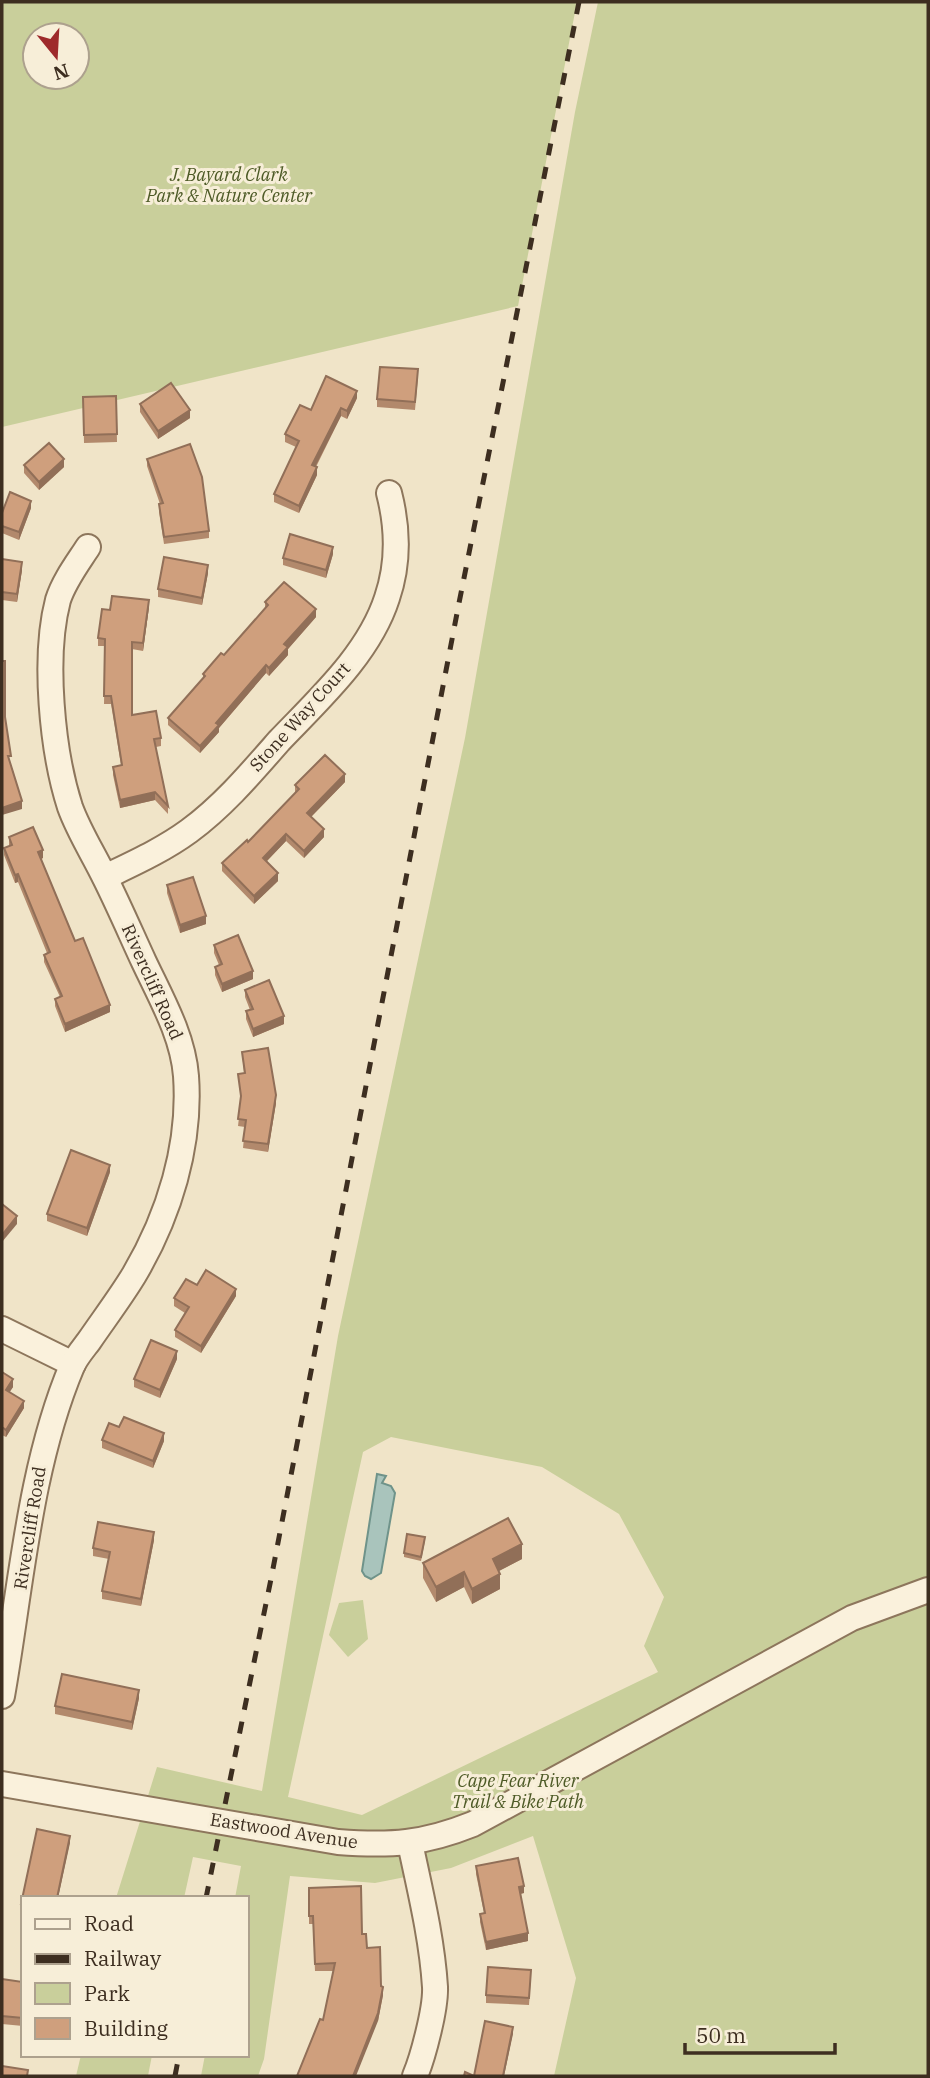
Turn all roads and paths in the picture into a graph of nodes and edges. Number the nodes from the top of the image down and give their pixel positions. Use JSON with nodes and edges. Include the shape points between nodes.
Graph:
{"nodes":[{"id":1,"x":389,"y":493,"type":"dead end"},
{"id":2,"x":88,"y":547,"type":"dead end"},
{"id":3,"x":104,"y":877,"type":"junction"},
{"id":4,"x":2,"y":1329,"type":"edge"},
{"id":5,"x":73,"y":1364,"type":"junction"},
{"id":6,"x":928,"y":1590,"type":"edge"},
{"id":7,"x":6,"y":1653,"type":"edge"},
{"id":8,"x":2,"y":1696,"type":"edge"},
{"id":9,"x":2,"y":1784,"type":"edge"},
{"id":10,"x":410,"y":1843,"type":"junction"},
{"id":11,"x":415,"y":2076,"type":"edge"}],
"edges":[{"from":1,"to":3,"type":"street","name":"Stone Way Court","via":[[396,517],[394,572],[376,624],[353,659],[222,804],[167,846]]},
{"from":2,"to":3,"type":"street","name":"Rivercliff Road","via":[[57,603],[51,671],[54,726],[70,807]]},
{"from":3,"to":5,"type":"street","name":"Rivercliff Road","via":[[172,1020],[186,1073],[188,1115],[161,1221],[134,1275]]},
{"from":4,"to":5,"type":"street"},
{"from":5,"to":7,"type":"street","name":"Rivercliff Road","via":[[41,1457]]},
{"from":6,"to":10,"type":"street","name":"Eastwood Avenue","via":[[852,1618],[473,1824]]},
{"from":7,"to":8,"type":"street","name":"Rivercliff Road"},
{"from":9,"to":10,"type":"street","name":"Eastwood Avenue","via":[[338,1842]]},
{"from":10,"to":11,"type":"street","via":[[435,1990]]}]}
